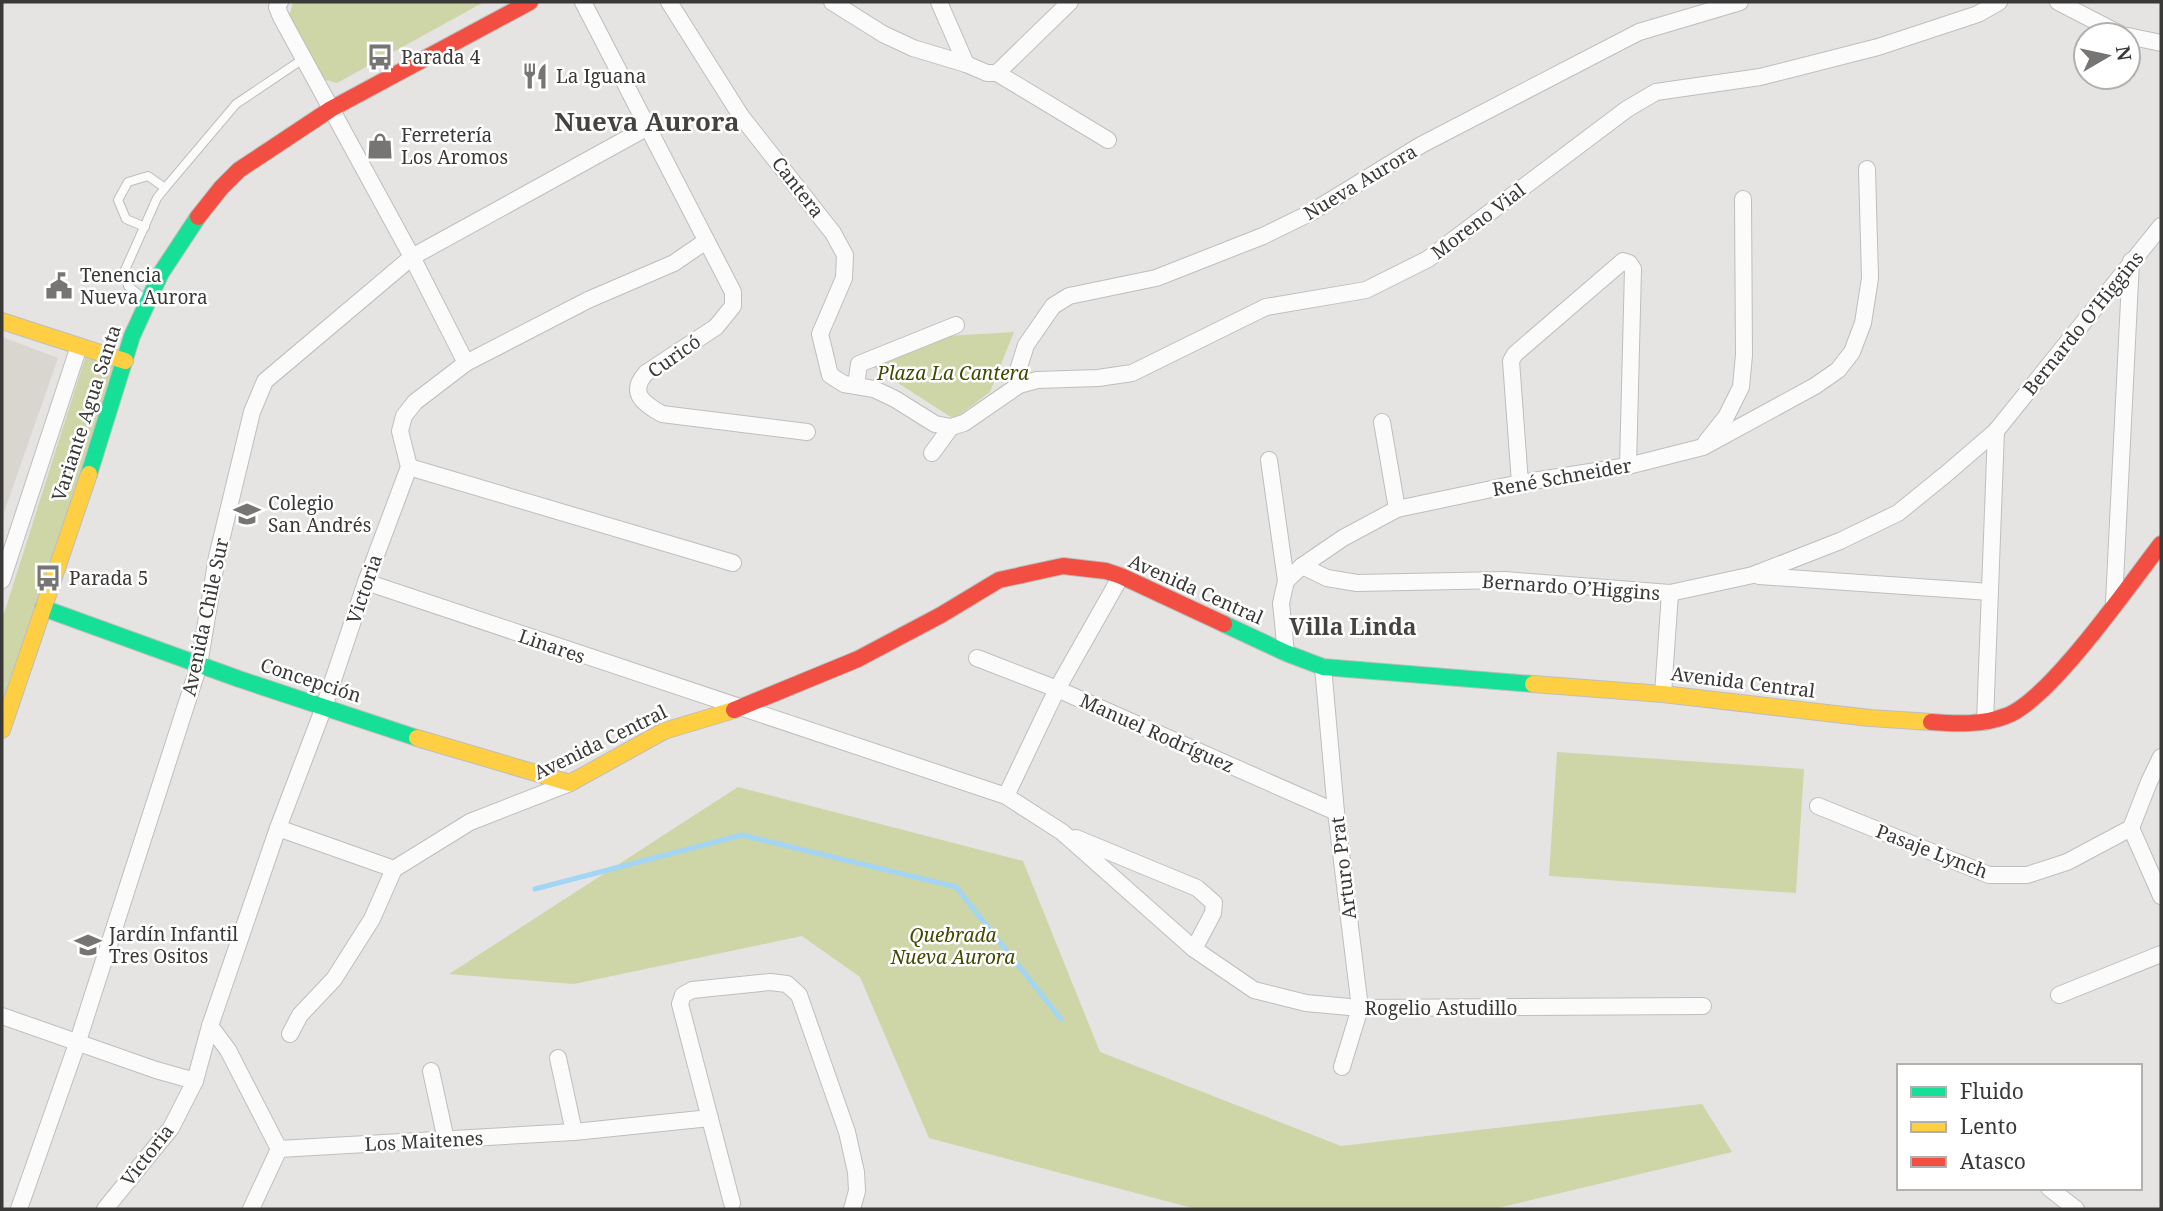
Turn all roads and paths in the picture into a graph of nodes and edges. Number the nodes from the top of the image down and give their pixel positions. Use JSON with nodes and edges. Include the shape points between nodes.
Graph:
{"nodes":[{"id":1,"x":280,"y":2,"type":"edge"},
{"id":2,"x":530,"y":2,"type":"edge"},
{"id":3,"x":583,"y":2,"type":"edge"},
{"id":4,"x":669,"y":2,"type":"edge"},
{"id":5,"x":832,"y":2,"type":"edge"},
{"id":6,"x":939,"y":2,"type":"edge"},
{"id":7,"x":1070,"y":2,"type":"edge"},
{"id":8,"x":1740,"y":2,"type":"edge"},
{"id":9,"x":1999,"y":2,"type":"edge"},
{"id":10,"x":2058,"y":2,"type":"edge"},
{"id":11,"x":2095,"y":21,"type":"edge"},
{"id":12,"x":2142,"y":39,"type":"edge"},
{"id":13,"x":2161,"y":43,"type":"edge"},
{"id":14,"x":303,"y":59,"type":"junction"},
{"id":15,"x":966,"y":64,"type":"junction"},
{"id":16,"x":997,"y":73,"type":"junction"},
{"id":17,"x":331,"y":109,"type":"junction"},
{"id":18,"x":648,"y":127,"type":"junction"},
{"id":19,"x":1108,"y":140,"type":"dead end"},
{"id":20,"x":1867,"y":169,"type":"dead end"},
{"id":21,"x":165,"y":188,"type":"junction"},
{"id":22,"x":1743,"y":199,"type":"dead end"},
{"id":23,"x":2161,"y":226,"type":"edge"},
{"id":24,"x":145,"y":227,"type":"junction"},
{"id":25,"x":706,"y":241,"type":"junction"},
{"id":26,"x":412,"y":257,"type":"junction"},
{"id":27,"x":2131,"y":261,"type":"junction"},
{"id":28,"x":148,"y":302,"type":"junction"},
{"id":29,"x":2,"y":321,"type":"edge"},
{"id":30,"x":956,"y":325,"type":"dead end"},
{"id":31,"x":79,"y":346,"type":"junction"},
{"id":32,"x":125,"y":361,"type":"junction"},
{"id":33,"x":466,"y":362,"type":"junction"},
{"id":34,"x":850,"y":384,"type":"junction"},
{"id":35,"x":1019,"y":385,"type":"junction"},
{"id":36,"x":1382,"y":422,"type":"dead end"},
{"id":37,"x":951,"y":427,"type":"junction"},
{"id":38,"x":1996,"y":431,"type":"junction"},
{"id":39,"x":807,"y":432,"type":"dead end"},
{"id":40,"x":1703,"y":447,"type":"junction"},
{"id":41,"x":932,"y":453,"type":"dead end"},
{"id":42,"x":1269,"y":460,"type":"dead end"},
{"id":43,"x":1628,"y":466,"type":"junction"},
{"id":44,"x":409,"y":467,"type":"junction"},
{"id":45,"x":1520,"y":484,"type":"junction"},
{"id":46,"x":1397,"y":509,"type":"junction"},
{"id":47,"x":2161,"y":544,"type":"edge"},
{"id":48,"x":733,"y":563,"type":"dead end"},
{"id":49,"x":1302,"y":566,"type":"junction"},
{"id":50,"x":1753,"y":575,"type":"junction"},
{"id":51,"x":1121,"y":576,"type":"junction"},
{"id":52,"x":2,"y":580,"type":"edge"},
{"id":53,"x":1286,"y":581,"type":"junction"},
{"id":54,"x":366,"y":583,"type":"junction"},
{"id":55,"x":1990,"y":592,"type":"junction"},
{"id":56,"x":1670,"y":593,"type":"junction"},
{"id":57,"x":2114,"y":602,"type":"junction"},
{"id":58,"x":43,"y":608,"type":"junction"},
{"id":59,"x":1286,"y":653,"type":"junction"},
{"id":60,"x":977,"y":658,"type":"dead end"},
{"id":61,"x":199,"y":665,"type":"junction"},
{"id":62,"x":1323,"y":667,"type":"junction"},
{"id":63,"x":1057,"y":690,"type":"junction"},
{"id":64,"x":1664,"y":694,"type":"junction"},
{"id":65,"x":324,"y":707,"type":"junction"},
{"id":66,"x":738,"y":709,"type":"junction"},
{"id":67,"x":1986,"y":722,"type":"junction"},
{"id":68,"x":2,"y":730,"type":"edge"},
{"id":69,"x":2161,"y":757,"type":"edge"},
{"id":70,"x":570,"y":783,"type":"junction"},
{"id":71,"x":1006,"y":796,"type":"junction"},
{"id":72,"x":1818,"y":806,"type":"dead end"},
{"id":73,"x":1336,"y":812,"type":"junction"},
{"id":74,"x":278,"y":828,"type":"junction"},
{"id":75,"x":2132,"y":828,"type":"junction"},
{"id":76,"x":1062,"y":832,"type":"junction"},
{"id":77,"x":394,"y":869,"type":"junction"},
{"id":78,"x":2161,"y":896,"type":"edge"},
{"id":79,"x":1194,"y":949,"type":"junction"},
{"id":80,"x":2161,"y":954,"type":"edge"},
{"id":81,"x":2059,"y":995,"type":"dead end"},
{"id":82,"x":1703,"y":1006,"type":"dead end"},
{"id":83,"x":1360,"y":1009,"type":"junction"},
{"id":84,"x":2,"y":1016,"type":"edge"},
{"id":85,"x":210,"y":1026,"type":"junction"},
{"id":86,"x":290,"y":1034,"type":"dead end"},
{"id":87,"x":78,"y":1041,"type":"junction"},
{"id":88,"x":558,"y":1058,"type":"dead end"},
{"id":89,"x":1342,"y":1067,"type":"dead end"},
{"id":90,"x":431,"y":1071,"type":"dead end"},
{"id":91,"x":195,"y":1081,"type":"junction"},
{"id":92,"x":710,"y":1118,"type":"junction"},
{"id":93,"x":574,"y":1132,"type":"junction"},
{"id":94,"x":446,"y":1140,"type":"junction"},
{"id":95,"x":279,"y":1149,"type":"junction"},
{"id":96,"x":2053,"y":1190,"type":"edge"},
{"id":97,"x":732,"y":1203,"type":"dead end"},
{"id":98,"x":19,"y":1209,"type":"edge"},
{"id":99,"x":105,"y":1209,"type":"edge"},
{"id":100,"x":253,"y":1209,"type":"edge"},
{"id":101,"x":852,"y":1209,"type":"edge"},
{"id":102,"x":2057,"y":1209,"type":"edge"},
{"id":103,"x":2076,"y":1209,"type":"edge"}],
"edges":[{"from":1,"to":14,"type":"street","via":[[277,7]]},
{"from":2,"to":17,"type":"street","name":"Variante Agua Santa"},
{"from":3,"to":18,"type":"street"},
{"from":4,"to":34,"type":"street","name":"Cantera","via":[[741,116],[833,233],[845,256],[844,278],[820,334],[830,374]]},
{"from":5,"to":15,"type":"street","via":[[913,48]]},
{"from":6,"to":15,"type":"street"},
{"from":7,"to":16,"type":"street"},
{"from":8,"to":35,"type":"street","name":"Nueva Aurora","via":[[1639,32],[1421,145],[1310,213],[1263,236],[1156,278],[1069,296],[1054,306],[1026,345]]},
{"from":9,"to":35,"type":"street","name":"Moreno Vial","via":[[1978,14],[1878,47],[1760,77],[1656,92],[1428,259],[1366,290],[1266,307],[1132,373]]},
{"from":10,"to":11,"type":"street"},
{"from":12,"to":13,"type":"street"},
{"from":14,"to":17,"type":"street"},
{"from":14,"to":21,"type":"lane","via":[[236,104]]},
{"from":15,"to":16,"type":"street","via":[[987,74]]},
{"from":16,"to":19,"type":"street"},
{"from":17,"to":26,"type":"street"},
{"from":17,"to":28,"type":"street","name":"Variante Agua Santa","via":[[239,170],[221,188],[161,273]]},
{"from":18,"to":25,"type":"street"},
{"from":18,"to":26,"type":"street","name":"Avenida Chile Sur"},
{"from":20,"to":40,"type":"street","name":"René Schneider","via":[[1870,278],[1863,323],[1852,352],[1838,370],[1815,386]]},
{"from":21,"to":24,"type":"lane"},
{"from":21,"to":24,"type":"lane","via":[[148,176],[128,182],[118,200],[126,219]]},
{"from":22,"to":40,"type":"street","via":[[1741,387]]},
{"from":23,"to":27,"type":"street","name":"Bernardo O’Higgins"},
{"from":24,"to":28,"type":"lane","via":[[125,270],[128,286]]},
{"from":25,"to":33,"type":"street","via":[[674,263],[588,300]]},
{"from":25,"to":39,"type":"street","name":"Curicó","via":[[733,292],[733,306],[716,327],[646,373],[638,391],[646,405],[662,414]]},
{"from":26,"to":33,"type":"street"},
{"from":26,"to":61,"type":"street","name":"Avenida Chile Sur","via":[[265,381],[252,412],[217,557]]},
{"from":27,"to":38,"type":"street","name":"Bernardo O’Higgins"},
{"from":27,"to":57,"type":"street"},
{"from":28,"to":32,"type":"street","name":"Variante Agua Santa"},
{"from":29,"to":31,"type":"street"},
{"from":30,"to":34,"type":"street","via":[[859,364]]},
{"from":31,"to":32,"type":"street"},
{"from":31,"to":52,"type":"street"},
{"from":32,"to":58,"type":"street","name":"Variante Agua Santa"},
{"from":33,"to":44,"type":"street","via":[[404,416],[400,431]]},
{"from":34,"to":37,"type":"street","via":[[874,389],[935,424]]},
{"from":35,"to":37,"type":"street","name":"Moreno Vial","via":[[976,416]]},
{"from":36,"to":46,"type":"street"},
{"from":37,"to":41,"type":"street","name":"Moreno Vial"},
{"from":38,"to":50,"type":"street","name":"Bernardo O’Higgins","via":[[1898,513]]},
{"from":38,"to":55,"type":"street"},
{"from":40,"to":43,"type":"street","name":"René Schneider"},
{"from":42,"to":53,"type":"street"},
{"from":43,"to":45,"type":"street","name":"René Schneider"},
{"from":43,"to":45,"type":"street","via":[[1633,269],[1623,261],[1511,361]]},
{"from":44,"to":48,"type":"street"},
{"from":44,"to":54,"type":"street","name":"Victoria"},
{"from":45,"to":46,"type":"street","name":"René Schneider"},
{"from":46,"to":49,"type":"street","name":"René Schneider"},
{"from":47,"to":57,"type":"street","name":"Avenida Central"},
{"from":49,"to":53,"type":"street","name":"René Schneider"},
{"from":49,"to":56,"type":"street","name":"Bernardo O’Higgins","via":[[1327,578],[1357,583],[1504,580]]},
{"from":50,"to":55,"type":"street"},
{"from":50,"to":56,"type":"street","name":"Bernardo O’Higgins"},
{"from":51,"to":59,"type":"street","name":"Avenida Central"},
{"from":51,"to":63,"type":"street"},
{"from":51,"to":66,"type":"street","name":"Avenida Central","via":[[1063,566],[999,580],[858,659]]},
{"from":53,"to":59,"type":"street","via":[[1281,603]]},
{"from":54,"to":65,"type":"street","name":"Victoria"},
{"from":54,"to":66,"type":"street","name":"Linares"},
{"from":55,"to":67,"type":"street"},
{"from":56,"to":64,"type":"street"},
{"from":57,"to":67,"type":"street","name":"Avenida Central","via":[[2026,705]]},
{"from":58,"to":61,"type":"street","name":"Concepción"},
{"from":58,"to":68,"type":"street","name":"Variante Agua Santa"},
{"from":59,"to":62,"type":"street","name":"Avenida Central"},
{"from":60,"to":63,"type":"street","name":"Manuel Rodríguez"},
{"from":61,"to":65,"type":"street","name":"Concepción"},
{"from":61,"to":87,"type":"street","name":"Avenida Chile Sur"},
{"from":62,"to":64,"type":"street","name":"Avenida Central"},
{"from":62,"to":73,"type":"street","name":"Arturo Prat"},
{"from":63,"to":71,"type":"street"},
{"from":63,"to":73,"type":"street","name":"Manuel Rodríguez"},
{"from":64,"to":67,"type":"street","name":"Avenida Central","via":[[1870,718]]},
{"from":65,"to":70,"type":"street","name":"Concepción"},
{"from":65,"to":74,"type":"street","name":"Victoria"},
{"from":66,"to":70,"type":"street","name":"Avenida Central","via":[[664,731]]},
{"from":66,"to":71,"type":"street","name":"Rogelio Astudillo"},
{"from":69,"to":75,"type":"street"},
{"from":70,"to":77,"type":"street","name":"Avenida Central","via":[[470,822]]},
{"from":71,"to":76,"type":"street","name":"Rogelio Astudillo"},
{"from":72,"to":75,"type":"street","name":"Pasaje Lynch","via":[[1989,875],[2027,875],[2067,862]]},
{"from":73,"to":83,"type":"street","name":"Arturo Prat"},
{"from":74,"to":77,"type":"street"},
{"from":74,"to":85,"type":"street","name":"Victoria"},
{"from":75,"to":78,"type":"street"},
{"from":76,"to":79,"type":"street","name":"Rogelio Astudillo"},
{"from":76,"to":79,"type":"street","name":"Rogelio Astudillo","via":[[1197,888],[1214,903]]},
{"from":77,"to":86,"type":"street","via":[[372,919],[334,979],[300,1015]]},
{"from":79,"to":83,"type":"street","name":"Rogelio Astudillo","via":[[1254,990],[1306,1003]]},
{"from":80,"to":81,"type":"street"},
{"from":82,"to":83,"type":"street","name":"Rogelio Astudillo"},
{"from":83,"to":89,"type":"street","name":"Arturo Prat"},
{"from":84,"to":87,"type":"street"},
{"from":85,"to":91,"type":"street","name":"Victoria"},
{"from":85,"to":95,"type":"street","via":[[228,1050]]},
{"from":87,"to":91,"type":"street"},
{"from":87,"to":98,"type":"street","name":"Avenida Chile Sur"},
{"from":88,"to":93,"type":"street"},
{"from":90,"to":94,"type":"street"},
{"from":91,"to":99,"type":"street","name":"Victoria","via":[[171,1128]]},
{"from":92,"to":93,"type":"street","name":"Los Maitenes"},
{"from":92,"to":97,"type":"street"},
{"from":92,"to":101,"type":"street","via":[[680,1004],[683,995],[692,990],[787,984],[799,995],[847,1132],[857,1181]]},
{"from":93,"to":94,"type":"street","name":"Los Maitenes"},
{"from":94,"to":95,"type":"street","name":"Los Maitenes"},
{"from":95,"to":100,"type":"street"},
{"from":96,"to":102,"type":"street"},
{"from":96,"to":103,"type":"street"}]}
